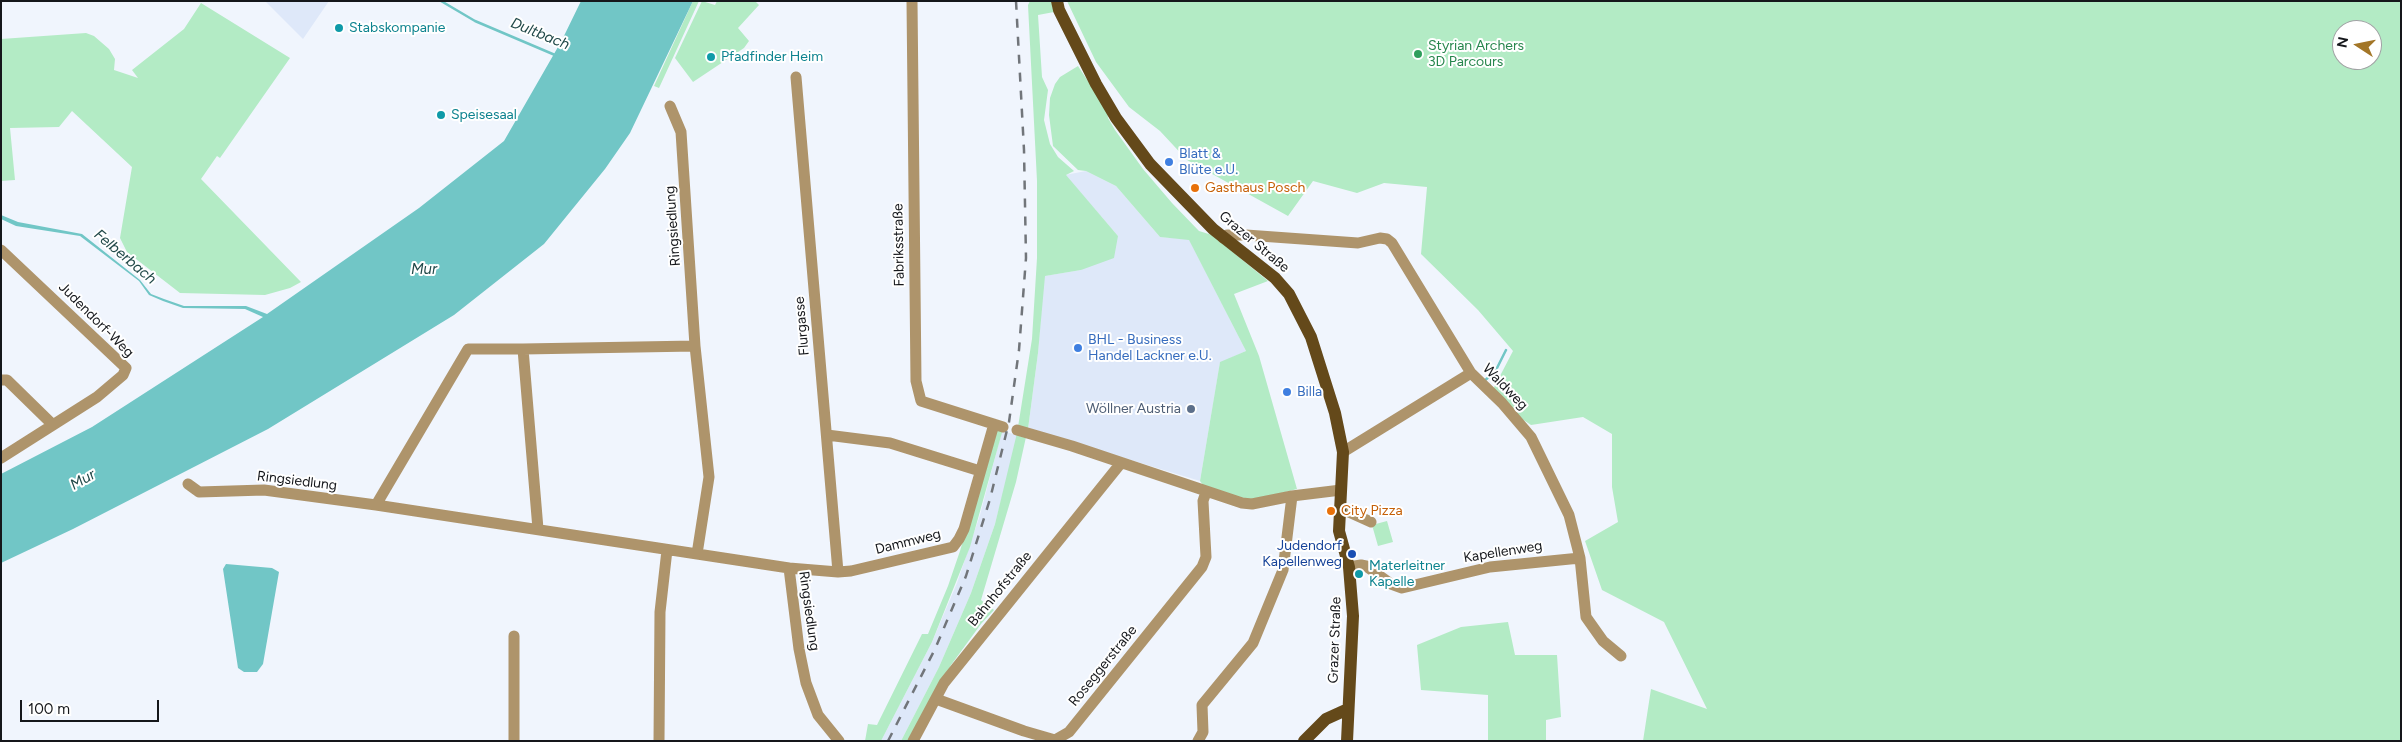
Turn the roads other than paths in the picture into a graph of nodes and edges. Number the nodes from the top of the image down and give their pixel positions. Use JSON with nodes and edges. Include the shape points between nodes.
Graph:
{"nodes":[{"id":1,"x":912,"y":1,"type":"edge"},
{"id":2,"x":1056,"y":1,"type":"edge"},
{"id":3,"x":796,"y":78,"type":"dead end"},
{"id":4,"x":670,"y":106,"type":"dead end"},
{"id":5,"x":1223,"y":238,"type":"junction"},
{"id":6,"x":1,"y":250,"type":"edge"},
{"id":7,"x":695,"y":346,"type":"junction"},
{"id":8,"x":523,"y":349,"type":"junction"},
{"id":9,"x":1470,"y":373,"type":"junction"},
{"id":10,"x":1,"y":380,"type":"edge"},
{"id":11,"x":52,"y":424,"type":"junction"},
{"id":12,"x":999,"y":425,"type":"joint"},
{"id":13,"x":1018,"y":430,"type":"dead end"},
{"id":14,"x":827,"y":434,"type":"junction"},
{"id":15,"x":1343,"y":452,"type":"junction"},
{"id":16,"x":1,"y":458,"type":"edge"},
{"id":17,"x":1121,"y":463,"type":"junction"},
{"id":18,"x":980,"y":471,"type":"junction"},
{"id":19,"x":188,"y":484,"type":"dead end"},
{"id":20,"x":1341,"y":490,"type":"junction"},
{"id":21,"x":1206,"y":492,"type":"junction"},
{"id":22,"x":1292,"y":496,"type":"junction"},
{"id":23,"x":376,"y":505,"type":"junction"},
{"id":24,"x":1340,"y":508,"type":"junction"},
{"id":25,"x":1371,"y":522,"type":"dead end"},
{"id":26,"x":538,"y":529,"type":"junction"},
{"id":27,"x":667,"y":550,"type":"junction"},
{"id":28,"x":698,"y":554,"type":"junction"},
{"id":29,"x":1580,"y":558,"type":"junction"},
{"id":30,"x":1349,"y":567,"type":"junction"},
{"id":31,"x":789,"y":568,"type":"junction"},
{"id":32,"x":838,"y":572,"type":"junction"},
{"id":33,"x":514,"y":636,"type":"dead end"},
{"id":34,"x":1621,"y":656,"type":"dead end"},
{"id":35,"x":936,"y":699,"type":"junction"},
{"id":36,"x":1348,"y":709,"type":"junction"},
{"id":37,"x":514,"y":741,"type":"edge"},
{"id":38,"x":659,"y":741,"type":"edge"},
{"id":39,"x":838,"y":741,"type":"edge"},
{"id":40,"x":912,"y":741,"type":"edge"},
{"id":41,"x":1198,"y":741,"type":"edge"},
{"id":42,"x":1304,"y":741,"type":"edge"},
{"id":43,"x":1347,"y":741,"type":"edge"}],
"edges":[{"from":1,"to":12,"type":"street","name":"Fabriksstraße","via":[[916,382],[921,401]]},
{"from":2,"to":5,"type":"main road","name":"Grazer Straße","via":[[1084,62],[1116,118],[1150,164]]},
{"from":3,"to":14,"type":"street","name":"Flurgasse"},
{"from":4,"to":7,"type":"street","name":"Ringsiedlung","via":[[681,132]]},
{"from":5,"to":9,"type":"street","name":"Waldweg","via":[[1246,235],[1358,243],[1387,239]]},
{"from":5,"to":15,"type":"main road","name":"Grazer Straße","via":[[1275,278],[1297,308],[1311,337],[1327,387]]},
{"from":6,"to":11,"type":"street","name":"Judendorf-Weg","via":[[126,368],[123,375],[97,397]]},
{"from":7,"to":8,"type":"street"},
{"from":7,"to":28,"type":"street","name":"Ringsiedlung","via":[[709,477]]},
{"from":8,"to":23,"type":"street","via":[[468,349]]},
{"from":8,"to":26,"type":"street"},
{"from":9,"to":15,"type":"street"},
{"from":9,"to":29,"type":"street","name":"Waldweg","via":[[1532,437],[1568,515]]},
{"from":10,"to":11,"type":"street","via":[[7,380]]},
{"from":11,"to":16,"type":"street","name":"Judendorf-Weg"},
{"from":12,"to":18,"type":"street","name":"Dammweg"},
{"from":13,"to":17,"type":"street"},
{"from":14,"to":18,"type":"street","via":[[890,443]]},
{"from":14,"to":32,"type":"street","name":"Flurgasse"},
{"from":15,"to":20,"type":"main road","name":"Grazer Straße"},
{"from":17,"to":21,"type":"street"},
{"from":17,"to":35,"type":"street","name":"Bahnhofstraße","via":[[944,682]]},
{"from":18,"to":32,"type":"street","name":"Dammweg","via":[[962,534],[953,546],[894,562]]},
{"from":19,"to":23,"type":"street","name":"Ringsiedlung","via":[[199,492],[264,490]]},
{"from":20,"to":22,"type":"street"},
{"from":20,"to":24,"type":"main road","name":"Grazer Straße"},
{"from":21,"to":22,"type":"street","via":[[1252,504]]},
{"from":21,"to":35,"type":"street","name":"Roseggerstraße","via":[[1203,502],[1206,557],[1202,567],[1069,732],[1055,740]]},
{"from":22,"to":41,"type":"street","via":[[1283,570],[1253,643],[1202,705],[1203,732]]},
{"from":23,"to":26,"type":"street","name":"Ringsiedlung"},
{"from":24,"to":25,"type":"street"},
{"from":24,"to":30,"type":"main road","name":"Grazer Straße","via":[[1338,531]]},
{"from":26,"to":27,"type":"street","name":"Ringsiedlung"},
{"from":27,"to":28,"type":"street","name":"Ringsiedlung"},
{"from":27,"to":38,"type":"street","via":[[660,612]]},
{"from":28,"to":31,"type":"street","name":"Ringsiedlung"},
{"from":29,"to":30,"type":"street","name":"Kapellenweg","via":[[1490,567],[1402,588],[1362,564]]},
{"from":29,"to":34,"type":"street","name":"Waldweg","via":[[1586,617],[1603,641]]},
{"from":30,"to":36,"type":"main road","name":"Grazer Straße","via":[[1353,616]]},
{"from":31,"to":32,"type":"street","name":"Dammweg"},
{"from":31,"to":39,"type":"street","name":"Ringsiedlung","via":[[806,683],[815,710]]},
{"from":33,"to":37,"type":"street"},
{"from":35,"to":40,"type":"street","name":"Bahnhofstraße"},
{"from":36,"to":42,"type":"main road","via":[[1326,719]]},
{"from":36,"to":43,"type":"main road","name":"Grazer Straße"}]}
